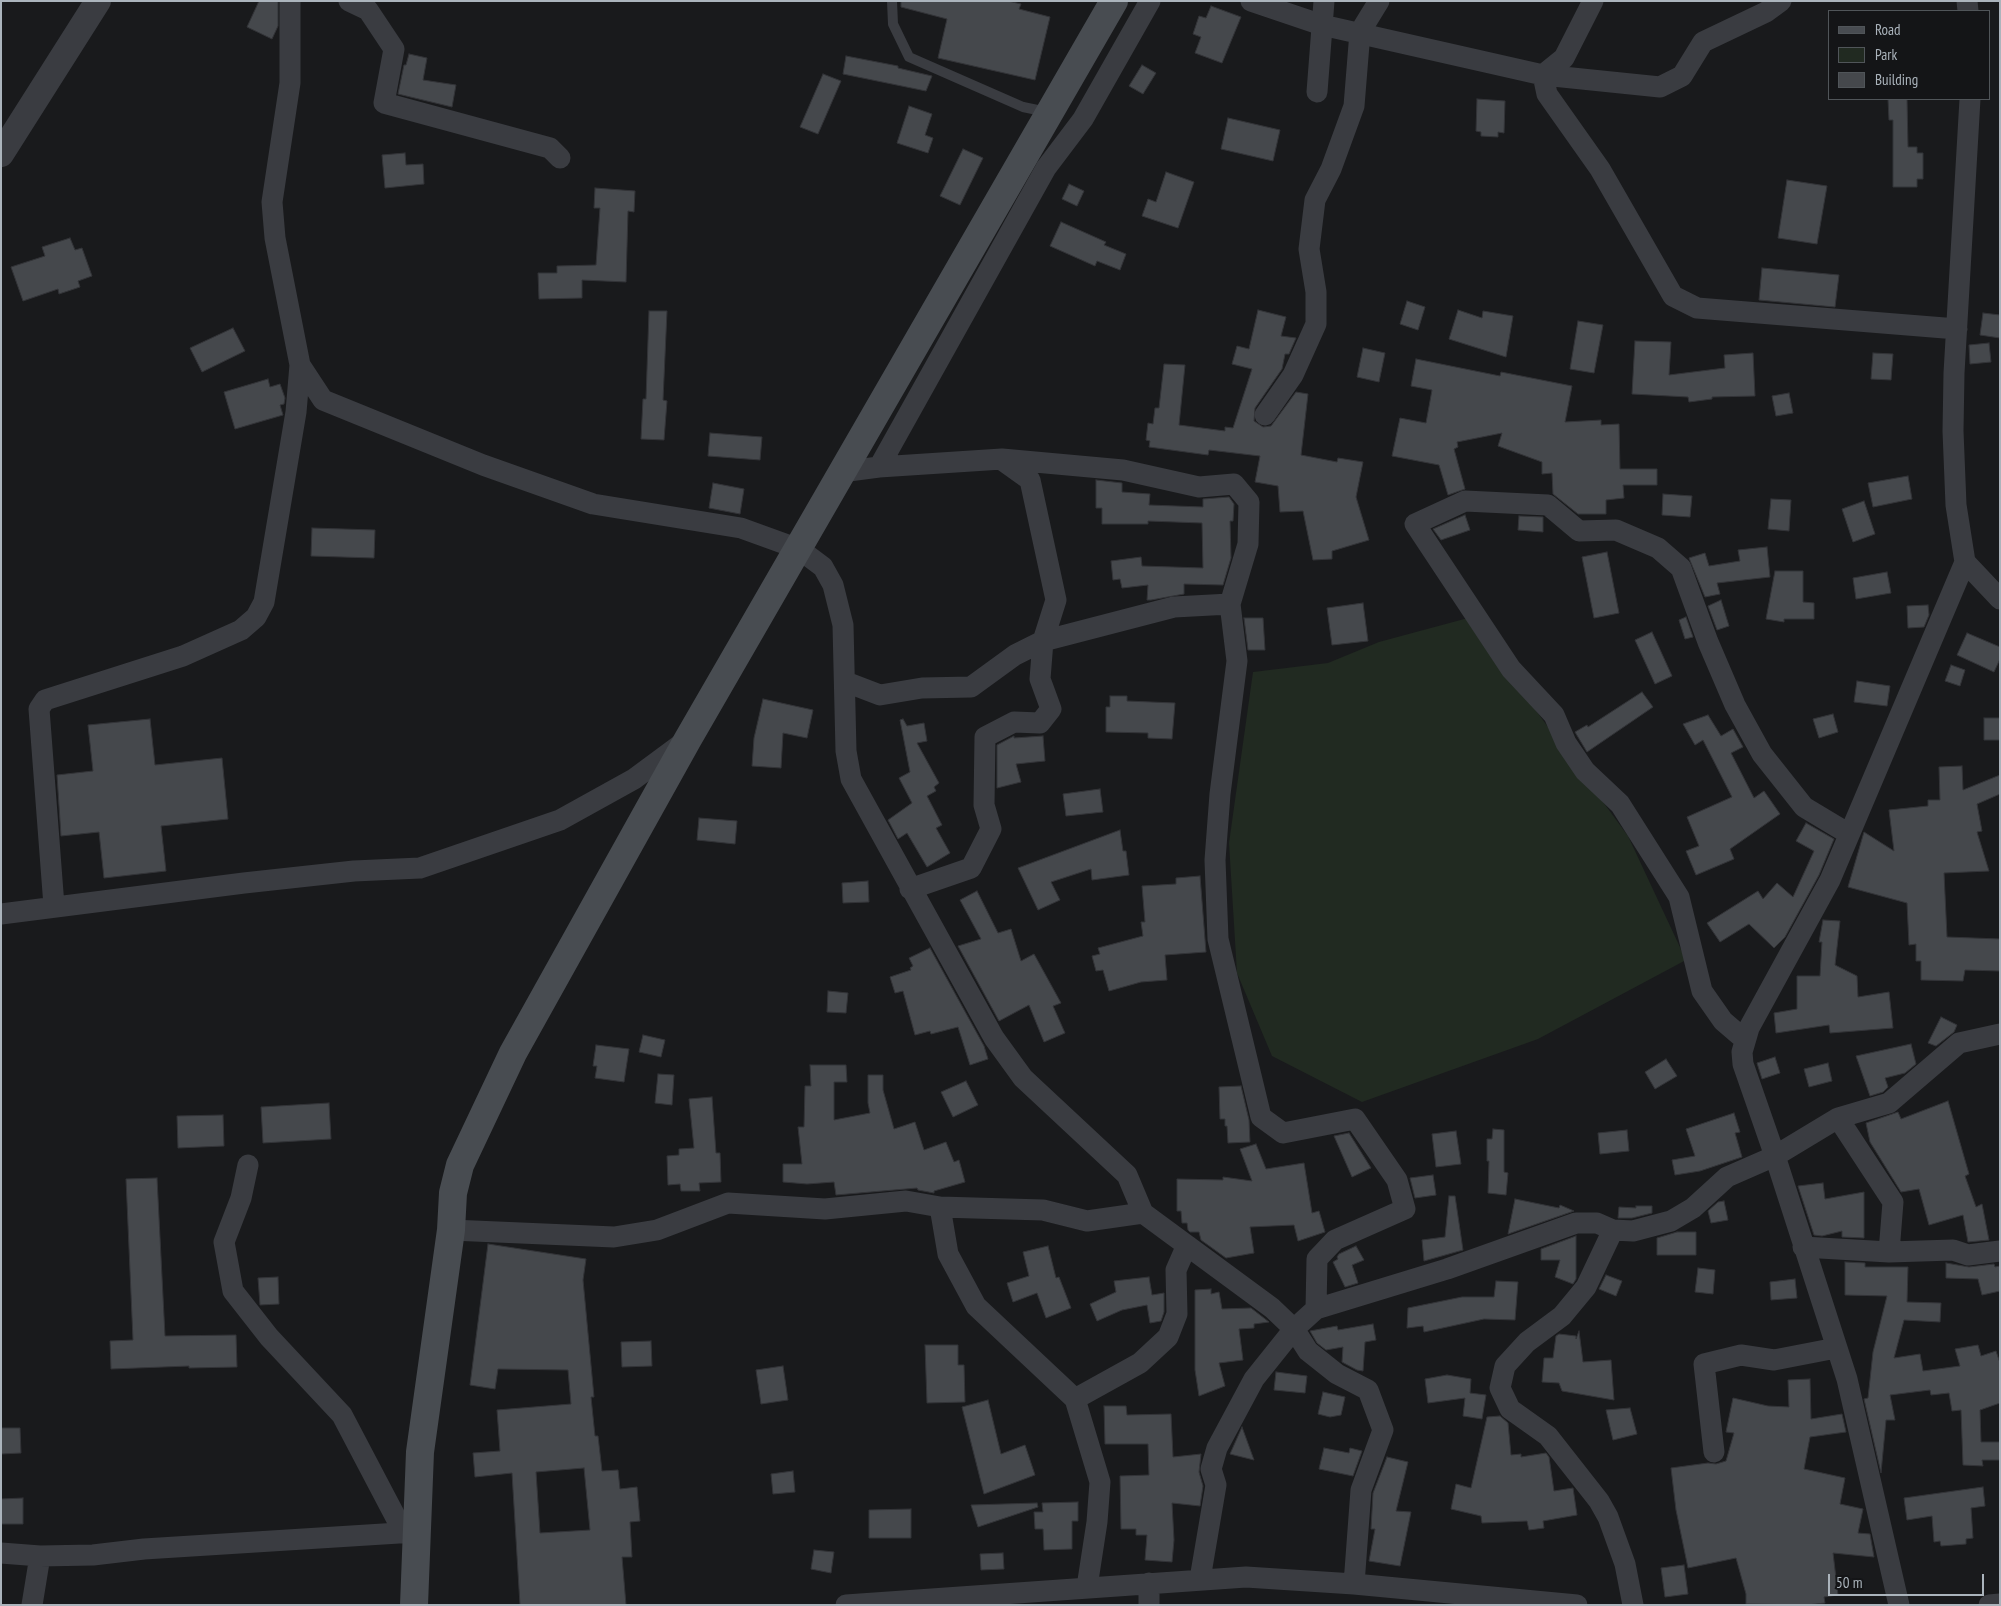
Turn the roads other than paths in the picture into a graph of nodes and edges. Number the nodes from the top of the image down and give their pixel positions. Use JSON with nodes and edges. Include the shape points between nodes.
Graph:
{"nodes":[{"id":1,"x":98,"y":1,"type":"edge"},
{"id":2,"x":290,"y":1,"type":"edge"},
{"id":3,"x":349,"y":1,"type":"edge"},
{"id":4,"x":892,"y":1,"type":"edge"},
{"id":5,"x":1114,"y":1,"type":"edge"},
{"id":6,"x":1150,"y":1,"type":"edge"},
{"id":7,"x":1251,"y":1,"type":"edge"},
{"id":8,"x":1324,"y":1,"type":"edge"},
{"id":9,"x":1379,"y":1,"type":"edge"},
{"id":10,"x":1593,"y":1,"type":"edge"},
{"id":11,"x":1781,"y":1,"type":"edge"},
{"id":12,"x":1322,"y":25,"type":"junction"},
{"id":13,"x":1360,"y":32,"type":"junction"},
{"id":14,"x":1543,"y":76,"type":"junction"},
{"id":15,"x":1318,"y":92,"type":"dead end"},
{"id":16,"x":1970,"y":100,"type":"edge"},
{"id":17,"x":1051,"y":112,"type":"junction"},
{"id":18,"x":1,"y":154,"type":"edge"},
{"id":19,"x":560,"y":158,"type":"dead end"},
{"id":20,"x":1957,"y":329,"type":"junction"},
{"id":21,"x":300,"y":365,"type":"junction"},
{"id":22,"x":1265,"y":415,"type":"dead end"},
{"id":23,"x":1002,"y":460,"type":"junction"},
{"id":24,"x":879,"y":467,"type":"junction"},
{"id":25,"x":841,"y":472,"type":"junction"},
{"id":26,"x":799,"y":549,"type":"junction"},
{"id":27,"x":1965,"y":562,"type":"junction"},
{"id":28,"x":2000,"y":598,"type":"edge"},
{"id":29,"x":1230,"y":604,"type":"junction"},
{"id":30,"x":1044,"y":641,"type":"junction"},
{"id":31,"x":846,"y":682,"type":"junction"},
{"id":32,"x":688,"y":739,"type":"junction"},
{"id":33,"x":1849,"y":834,"type":"junction"},
{"id":34,"x":910,"y":889,"type":"junction"},
{"id":35,"x":54,"y":906,"type":"junction"},
{"id":36,"x":1,"y":914,"type":"edge"},
{"id":37,"x":2000,"y":1034,"type":"edge"},
{"id":38,"x":1744,"y":1039,"type":"junction"},
{"id":39,"x":1838,"y":1118,"type":"junction"},
{"id":40,"x":1775,"y":1156,"type":"junction"},
{"id":41,"x":248,"y":1165,"type":"dead end"},
{"id":42,"x":940,"y":1207,"type":"junction"},
{"id":43,"x":1143,"y":1213,"type":"junction"},
{"id":44,"x":451,"y":1230,"type":"junction"},
{"id":45,"x":1613,"y":1230,"type":"junction"},
{"id":46,"x":1187,"y":1245,"type":"junction"},
{"id":47,"x":1803,"y":1247,"type":"junction"},
{"id":48,"x":2000,"y":1251,"type":"edge"},
{"id":49,"x":1889,"y":1252,"type":"junction"},
{"id":50,"x":1316,"y":1309,"type":"junction"},
{"id":51,"x":1294,"y":1329,"type":"junction"},
{"id":52,"x":1836,"y":1348,"type":"junction"},
{"id":53,"x":1075,"y":1399,"type":"junction"},
{"id":54,"x":1714,"y":1452,"type":"dead end"},
{"id":55,"x":410,"y":1532,"type":"junction"},
{"id":56,"x":1,"y":1553,"type":"edge"},
{"id":57,"x":40,"y":1556,"type":"junction"},
{"id":58,"x":1200,"y":1580,"type":"junction"},
{"id":59,"x":1149,"y":1583,"type":"junction"},
{"id":60,"x":1354,"y":1584,"type":"junction"},
{"id":61,"x":1088,"y":1587,"type":"junction"},
{"id":62,"x":896,"y":1603,"type":"edge"},
{"id":63,"x":2000,"y":1604,"type":"edge"},
{"id":64,"x":32,"y":1605,"type":"edge"},
{"id":65,"x":414,"y":1605,"type":"edge"},
{"id":66,"x":846,"y":1605,"type":"edge"},
{"id":67,"x":1149,"y":1605,"type":"edge"},
{"id":68,"x":1577,"y":1605,"type":"edge"},
{"id":69,"x":1633,"y":1605,"type":"edge"},
{"id":70,"x":1899,"y":1605,"type":"edge"},
{"id":71,"x":1989,"y":1605,"type":"edge"}],
"edges":[{"from":1,"to":18,"type":"street"},
{"from":2,"to":21,"type":"street","via":[[290,83],[272,202],[275,238]]},
{"from":3,"to":19,"type":"street","via":[[368,10],[394,49],[384,103],[550,148]]},
{"from":4,"to":17,"type":"lane","via":[[894,24],[909,57],[1023,107]]},
{"from":5,"to":17,"type":"main road"},
{"from":6,"to":24,"type":"street","via":[[1083,118],[1046,168]]},
{"from":7,"to":12,"type":"street"},
{"from":8,"to":12,"type":"street"},
{"from":9,"to":13,"type":"street"},
{"from":10,"to":14,"type":"street","via":[[1564,58]]},
{"from":11,"to":14,"type":"street","via":[[1766,12],[1704,42],[1682,76],[1660,87]]},
{"from":12,"to":13,"type":"street"},
{"from":12,"to":15,"type":"street"},
{"from":13,"to":14,"type":"street"},
{"from":13,"to":22,"type":"street","via":[[1354,106],[1331,170],[1315,200],[1309,249],[1316,292],[1316,324],[1293,375]]},
{"from":14,"to":20,"type":"street","via":[[1547,94],[1600,169],[1673,296],[1697,308]]},
{"from":16,"to":20,"type":"street"},
{"from":17,"to":25,"type":"main road"},
{"from":20,"to":27,"type":"street","via":[[1953,431],[1956,505]]},
{"from":21,"to":26,"type":"street","via":[[323,400],[483,465],[593,504],[741,528]]},
{"from":21,"to":35,"type":"street","via":[[296,412],[264,602],[256,617],[241,630],[183,656],[45,700],[39,709]]},
{"from":23,"to":24,"type":"street"},
{"from":23,"to":29,"type":"street","via":[[1124,470],[1199,487],[1234,484],[1248,502],[1248,544]]},
{"from":23,"to":30,"type":"street","via":[[1030,480],[1056,600]]},
{"from":24,"to":25,"type":"street"},
{"from":25,"to":26,"type":"main road"},
{"from":26,"to":31,"type":"street","via":[[822,567],[833,585],[843,625]]},
{"from":26,"to":32,"type":"main road"},
{"from":27,"to":28,"type":"street"},
{"from":27,"to":33,"type":"street"},
{"from":29,"to":30,"type":"street","via":[[1174,606]]},
{"from":29,"to":50,"type":"street","via":[[1237,661],[1215,860],[1218,939],[1261,1117],[1283,1133],[1355,1119],[1398,1180],[1404,1208],[1335,1240],[1317,1259]]},
{"from":30,"to":31,"type":"street","via":[[1014,655],[972,688],[922,688],[880,695]]},
{"from":30,"to":34,"type":"street","via":[[1040,678],[1051,709],[1040,723],[1014,722],[985,737],[984,805],[991,829],[972,868]]},
{"from":31,"to":34,"type":"street","via":[[846,751],[852,779]]},
{"from":32,"to":35,"type":"street","via":[[634,779],[560,820],[420,868],[354,871]]},
{"from":32,"to":44,"type":"main road","via":[[512,1052],[460,1165],[453,1193]]},
{"from":33,"to":38,"type":"street","via":[[1830,880]]},
{"from":33,"to":38,"type":"street","via":[[1804,807],[1762,754],[1735,705],[1681,568],[1658,548],[1616,530],[1579,532],[1548,505],[1465,502],[1415,524],[1511,668],[1554,715],[1566,743],[1585,772],[1626,813],[1679,896],[1702,990],[1723,1021]]},
{"from":34,"to":43,"type":"street","via":[[994,1038],[1023,1078],[1127,1175]]},
{"from":35,"to":36,"type":"street"},
{"from":37,"to":39,"type":"street","via":[[1959,1043],[1889,1103]]},
{"from":38,"to":40,"type":"street","via":[[1743,1064]]},
{"from":39,"to":40,"type":"street"},
{"from":39,"to":49,"type":"street","via":[[1893,1202]]},
{"from":40,"to":45,"type":"street","via":[[1727,1177],[1693,1208],[1670,1221],[1633,1231]]},
{"from":40,"to":47,"type":"street"},
{"from":41,"to":55,"type":"street","via":[[241,1198],[224,1242],[233,1291],[269,1337],[342,1415]]},
{"from":42,"to":43,"type":"street","via":[[1044,1210],[1088,1221]]},
{"from":42,"to":44,"type":"street","via":[[906,1201],[824,1208],[728,1203],[658,1230],[614,1237]]},
{"from":42,"to":53,"type":"street","via":[[948,1254],[976,1306]]},
{"from":43,"to":46,"type":"street"},
{"from":44,"to":55,"type":"main road"},
{"from":45,"to":50,"type":"street","via":[[1597,1223],[1576,1223],[1447,1270]]},
{"from":45,"to":69,"type":"street","via":[[1586,1287],[1562,1316],[1527,1342],[1505,1366],[1500,1388],[1510,1409],[1548,1436],[1599,1501],[1626,1564]]},
{"from":46,"to":51,"type":"street","via":[[1272,1308]]},
{"from":46,"to":53,"type":"street","via":[[1176,1270],[1177,1314],[1168,1337],[1140,1363]]},
{"from":47,"to":49,"type":"street"},
{"from":47,"to":52,"type":"street"},
{"from":48,"to":49,"type":"street","via":[[1968,1255],[1953,1250]]},
{"from":50,"to":51,"type":"street"},
{"from":51,"to":58,"type":"street","via":[[1254,1379],[1217,1448],[1210,1469],[1216,1485]]},
{"from":51,"to":60,"type":"street","via":[[1308,1352],[1337,1374],[1368,1390],[1383,1430],[1361,1490]]},
{"from":52,"to":54,"type":"street","via":[[1774,1360],[1741,1355],[1704,1364]]},
{"from":52,"to":70,"type":"street","via":[[1847,1379]]},
{"from":53,"to":61,"type":"street","via":[[1100,1482]]},
{"from":55,"to":57,"type":"street"},
{"from":55,"to":65,"type":"main road"},
{"from":56,"to":57,"type":"street"},
{"from":57,"to":64,"type":"street"},
{"from":58,"to":59,"type":"street"},
{"from":58,"to":60,"type":"street","via":[[1246,1577]]},
{"from":59,"to":61,"type":"street"},
{"from":59,"to":67,"type":"street"},
{"from":60,"to":68,"type":"street"},
{"from":61,"to":62,"type":"street"},
{"from":62,"to":66,"type":"street"},
{"from":63,"to":71,"type":"street"}]}
